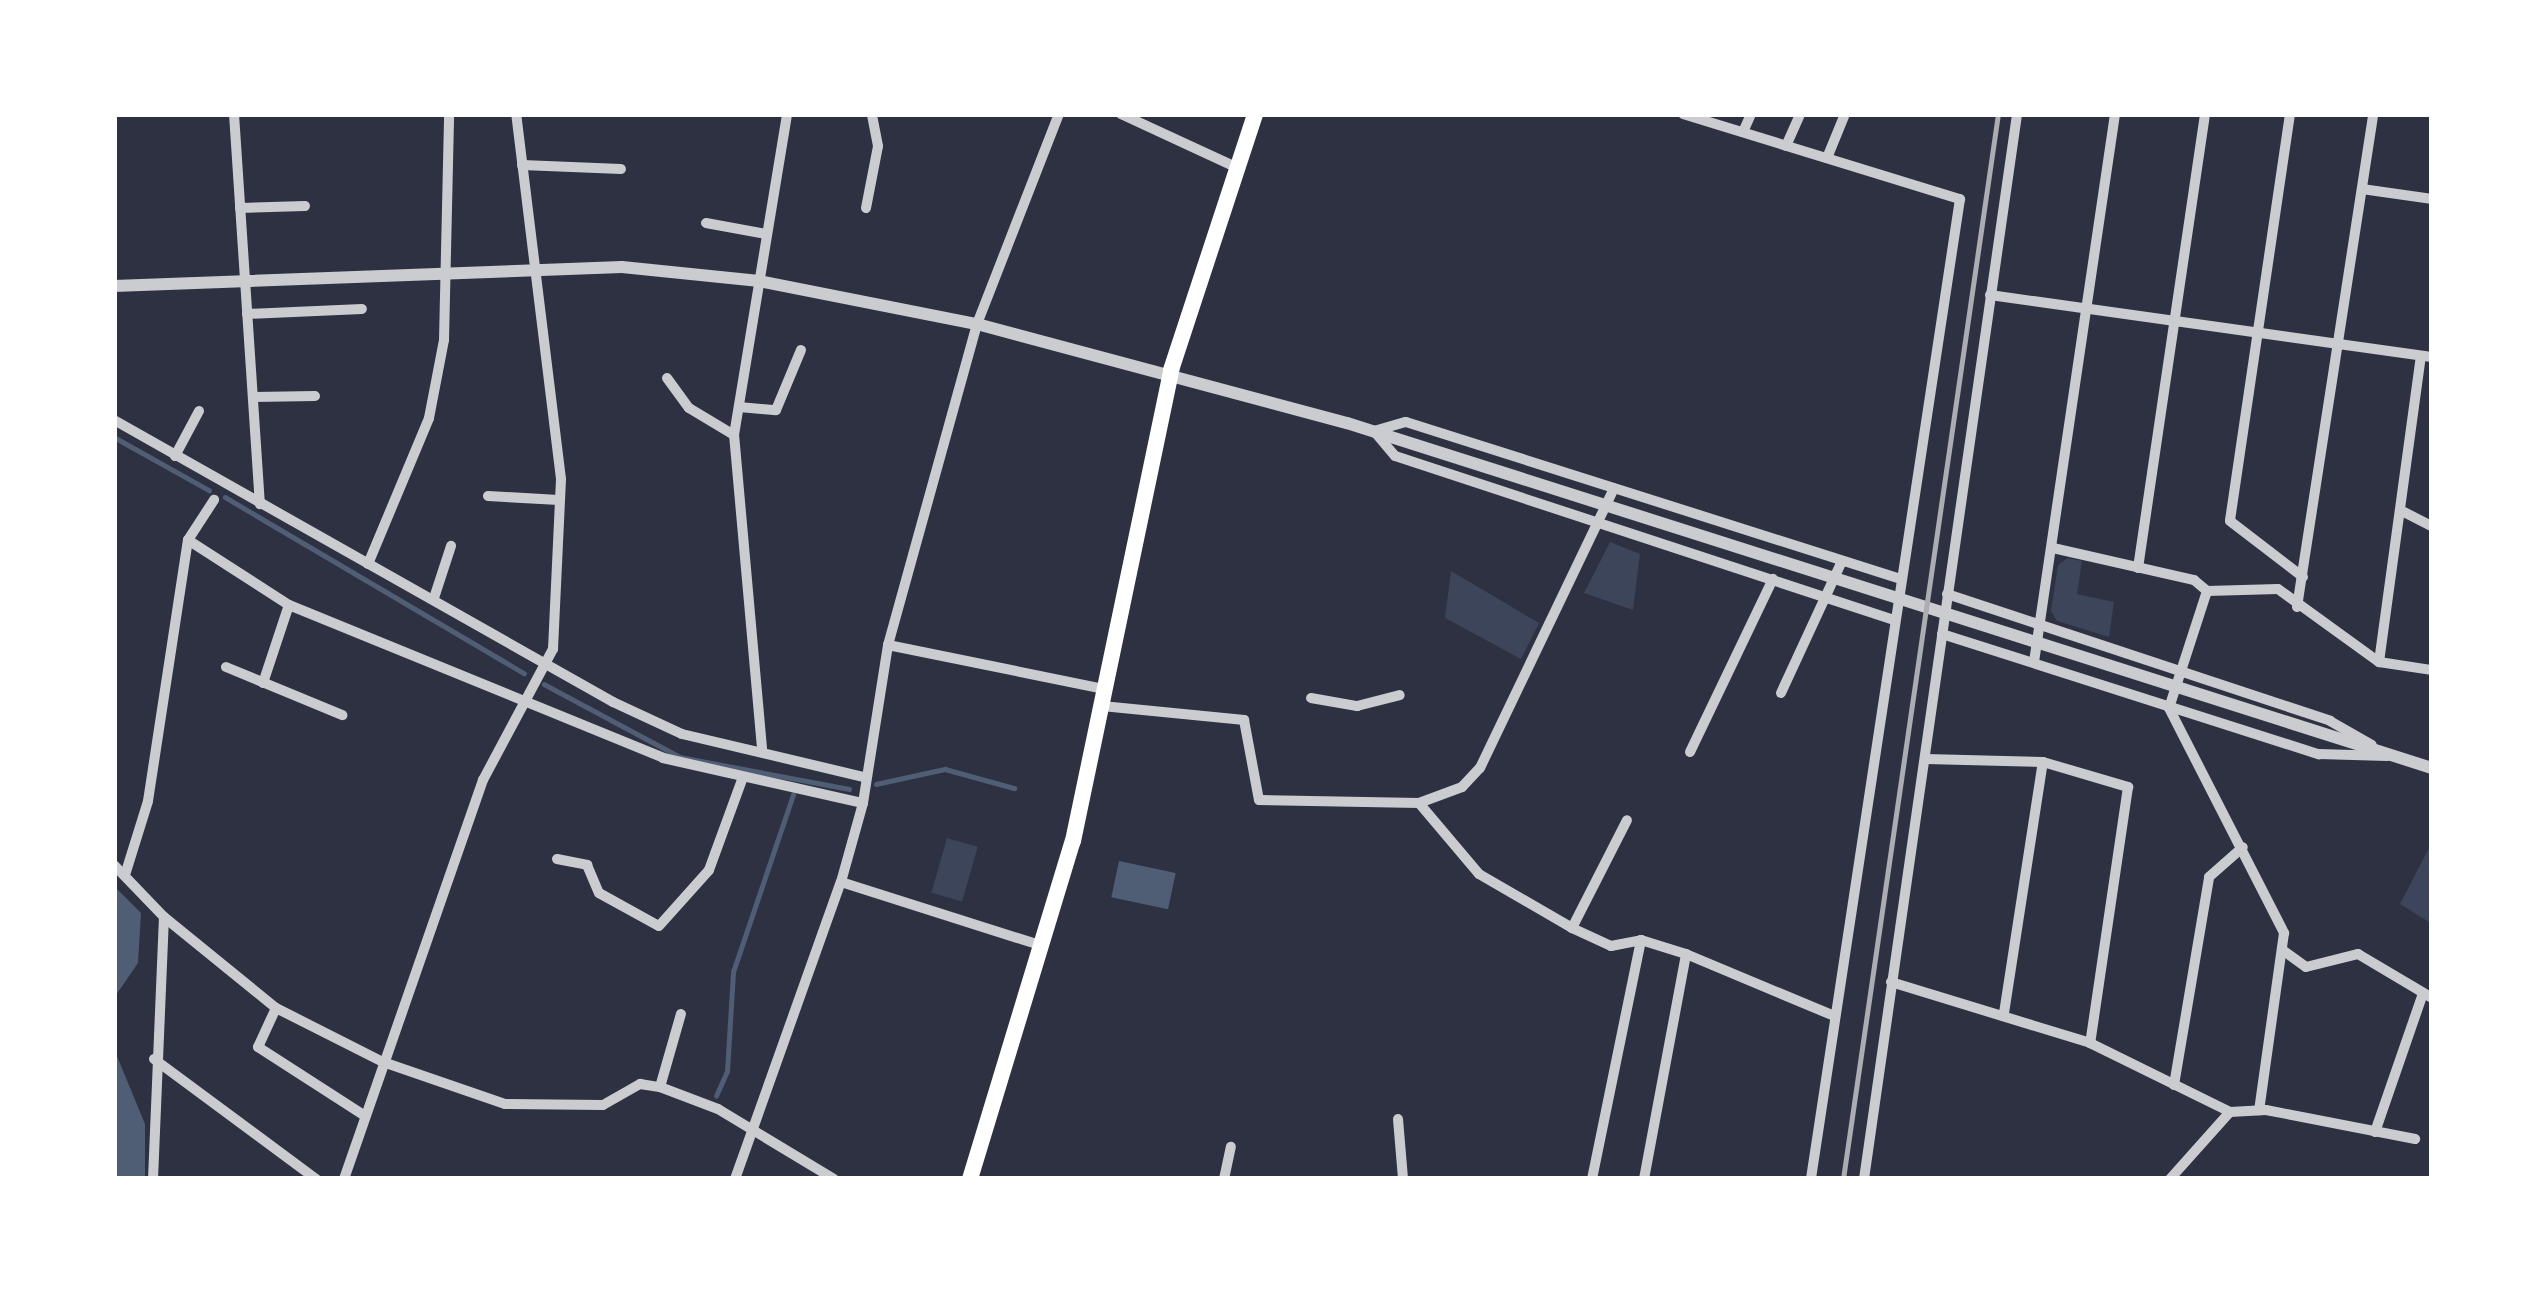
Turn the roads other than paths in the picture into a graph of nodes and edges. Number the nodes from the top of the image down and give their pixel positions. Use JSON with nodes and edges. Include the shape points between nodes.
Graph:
{"nodes":[{"id":1,"x":234,"y":114,"type":"edge"},
{"id":2,"x":449,"y":114,"type":"edge"},
{"id":3,"x":516,"y":114,"type":"edge"},
{"id":4,"x":787,"y":114,"type":"edge"},
{"id":5,"x":872,"y":114,"type":"edge"},
{"id":6,"x":1059,"y":114,"type":"edge"},
{"id":7,"x":1121,"y":114,"type":"edge"},
{"id":8,"x":1255,"y":114,"type":"edge"},
{"id":9,"x":1683,"y":114,"type":"edge"},
{"id":10,"x":1751,"y":114,"type":"edge"},
{"id":11,"x":1800,"y":114,"type":"edge"},
{"id":12,"x":1845,"y":114,"type":"edge"},
{"id":13,"x":2017,"y":114,"type":"edge"},
{"id":14,"x":2115,"y":114,"type":"edge"},
{"id":15,"x":2205,"y":114,"type":"edge"},
{"id":16,"x":2290,"y":114,"type":"edge"},
{"id":17,"x":2373,"y":114,"type":"edge"},
{"id":18,"x":1701,"y":117,"type":"edge"},
{"id":19,"x":1743,"y":132,"type":"junction"},
{"id":20,"x":1786,"y":146,"type":"junction"},
{"id":21,"x":1827,"y":158,"type":"junction"},
{"id":22,"x":522,"y":166,"type":"junction"},
{"id":23,"x":621,"y":169,"type":"dead end"},
{"id":24,"x":1239,"y":169,"type":"junction"},
{"id":25,"x":2362,"y":189,"type":"junction"},
{"id":26,"x":2432,"y":199,"type":"edge"},
{"id":27,"x":305,"y":206,"type":"dead end"},
{"id":28,"x":240,"y":208,"type":"junction"},
{"id":29,"x":866,"y":208,"type":"dead end"},
{"id":30,"x":706,"y":223,"type":"dead end"},
{"id":31,"x":766,"y":234,"type":"junction"},
{"id":32,"x":536,"y":266,"type":"junction"},
{"id":33,"x":451,"y":268,"type":"junction"},
{"id":34,"x":244,"y":278,"type":"junction"},
{"id":35,"x":759,"y":281,"type":"junction"},
{"id":36,"x":114,"y":286,"type":"edge"},
{"id":37,"x":1990,"y":296,"type":"junction"},
{"id":38,"x":2087,"y":308,"type":"junction"},
{"id":39,"x":362,"y":309,"type":"dead end"},
{"id":40,"x":248,"y":314,"type":"junction"},
{"id":41,"x":2174,"y":320,"type":"junction"},
{"id":42,"x":977,"y":324,"type":"junction"},
{"id":43,"x":2257,"y":332,"type":"junction"},
{"id":44,"x":2338,"y":344,"type":"junction"},
{"id":45,"x":801,"y":350,"type":"dead end"},
{"id":46,"x":2427,"y":357,"type":"edge"},
{"id":47,"x":1171,"y":370,"type":"junction"},
{"id":48,"x":667,"y":378,"type":"dead end"},
{"id":49,"x":315,"y":396,"type":"dead end"},
{"id":50,"x":254,"y":397,"type":"junction"},
{"id":51,"x":739,"y":407,"type":"junction"},
{"id":52,"x":199,"y":411,"type":"dead end"},
{"id":53,"x":114,"y":420,"type":"edge"},
{"id":54,"x":1374,"y":431,"type":"junction"},
{"id":55,"x":734,"y":435,"type":"junction"},
{"id":56,"x":175,"y":456,"type":"junction"},
{"id":57,"x":1614,"y":488,"type":"junction"},
{"id":58,"x":488,"y":496,"type":"dead end"},
{"id":59,"x":214,"y":500,"type":"dead end"},
{"id":60,"x":559,"y":500,"type":"junction"},
{"id":61,"x":260,"y":504,"type":"junction"},
{"id":62,"x":2402,"y":511,"type":"junction"},
{"id":63,"x":1601,"y":524,"type":"junction"},
{"id":64,"x":2432,"y":526,"type":"edge"},
{"id":65,"x":188,"y":540,"type":"junction"},
{"id":66,"x":451,"y":546,"type":"dead end"},
{"id":67,"x":2053,"y":548,"type":"junction"},
{"id":68,"x":1842,"y":561,"type":"junction"},
{"id":69,"x":368,"y":564,"type":"junction"},
{"id":70,"x":2138,"y":568,"type":"junction"},
{"id":71,"x":2303,"y":577,"type":"junction"},
{"id":72,"x":1774,"y":579,"type":"junction"},
{"id":73,"x":1900,"y":579,"type":"junction"},
{"id":74,"x":2207,"y":591,"type":"junction"},
{"id":75,"x":1947,"y":594,"type":"junction"},
{"id":76,"x":1830,"y":596,"type":"junction"},
{"id":77,"x":434,"y":598,"type":"junction"},
{"id":78,"x":289,"y":605,"type":"junction"},
{"id":79,"x":2297,"y":607,"type":"junction"},
{"id":80,"x":1894,"y":620,"type":"junction"},
{"id":81,"x":2042,"y":629,"type":"junction"},
{"id":82,"x":1942,"y":634,"type":"junction"},
{"id":83,"x":888,"y":645,"type":"junction"},
{"id":84,"x":2034,"y":662,"type":"junction"},
{"id":85,"x":2379,"y":662,"type":"junction"},
{"id":86,"x":550,"y":665,"type":"junction"},
{"id":87,"x":226,"y":668,"type":"dead end"},
{"id":88,"x":2432,"y":670,"type":"edge"},
{"id":89,"x":2180,"y":672,"type":"junction"},
{"id":90,"x":263,"y":683,"type":"junction"},
{"id":91,"x":1780,"y":693,"type":"dead end"},
{"id":92,"x":1400,"y":695,"type":"dead end"},
{"id":93,"x":1103,"y":697,"type":"junction"},
{"id":94,"x":1311,"y":698,"type":"dead end"},
{"id":95,"x":524,"y":704,"type":"junction"},
{"id":96,"x":2169,"y":708,"type":"junction"},
{"id":97,"x":342,"y":715,"type":"dead end"},
{"id":98,"x":761,"y":748,"type":"junction"},
{"id":99,"x":1690,"y":752,"type":"dead end"},
{"id":100,"x":2390,"y":756,"type":"junction"},
{"id":101,"x":1926,"y":759,"type":"junction"},
{"id":102,"x":2043,"y":762,"type":"junction"},
{"id":103,"x":2432,"y":768,"type":"edge"},
{"id":104,"x":743,"y":777,"type":"junction"},
{"id":105,"x":864,"y":777,"type":"junction"},
{"id":106,"x":863,"y":803,"type":"junction"},
{"id":107,"x":1419,"y":803,"type":"junction"},
{"id":108,"x":1627,"y":820,"type":"dead end"},
{"id":109,"x":2243,"y":847,"type":"junction"},
{"id":110,"x":557,"y":860,"type":"dead end"},
{"id":111,"x":114,"y":865,"type":"edge"},
{"id":112,"x":125,"y":875,"type":"junction"},
{"id":113,"x":841,"y":882,"type":"junction"},
{"id":114,"x":164,"y":917,"type":"junction"},
{"id":115,"x":1572,"y":928,"type":"junction"},
{"id":116,"x":1641,"y":940,"type":"junction"},
{"id":117,"x":1043,"y":946,"type":"junction"},
{"id":118,"x":2284,"y":951,"type":"junction"},
{"id":119,"x":1686,"y":954,"type":"junction"},
{"id":120,"x":1892,"y":982,"type":"junction"},
{"id":121,"x":2427,"y":997,"type":"edge"},
{"id":122,"x":276,"y":1009,"type":"junction"},
{"id":123,"x":2004,"y":1013,"type":"junction"},
{"id":124,"x":681,"y":1014,"type":"dead end"},
{"id":125,"x":1832,"y":1015,"type":"junction"},
{"id":126,"x":2090,"y":1043,"type":"junction"},
{"id":127,"x":154,"y":1059,"type":"junction"},
{"id":128,"x":383,"y":1062,"type":"junction"},
{"id":129,"x":2174,"y":1085,"type":"junction"},
{"id":130,"x":660,"y":1088,"type":"junction"},
{"id":131,"x":2259,"y":1110,"type":"junction"},
{"id":132,"x":2230,"y":1112,"type":"junction"},
{"id":133,"x":365,"y":1115,"type":"junction"},
{"id":134,"x":1398,"y":1120,"type":"dead end"},
{"id":135,"x":752,"y":1130,"type":"junction"},
{"id":136,"x":2375,"y":1132,"type":"junction"},
{"id":137,"x":2415,"y":1139,"type":"dead end"},
{"id":138,"x":1232,"y":1147,"type":"dead end"},
{"id":139,"x":153,"y":1179,"type":"edge"},
{"id":140,"x":316,"y":1179,"type":"edge"},
{"id":141,"x":344,"y":1179,"type":"edge"},
{"id":142,"x":735,"y":1179,"type":"edge"},
{"id":143,"x":833,"y":1179,"type":"edge"},
{"id":144,"x":970,"y":1179,"type":"edge"},
{"id":145,"x":1224,"y":1179,"type":"edge"},
{"id":146,"x":1402,"y":1179,"type":"edge"},
{"id":147,"x":1592,"y":1179,"type":"edge"},
{"id":148,"x":1644,"y":1179,"type":"edge"},
{"id":149,"x":1811,"y":1179,"type":"edge"},
{"id":150,"x":1864,"y":1179,"type":"edge"},
{"id":151,"x":2170,"y":1179,"type":"edge"}],
"edges":[{"from":1,"to":28,"type":"street"},
{"from":2,"to":33,"type":"street"},
{"from":3,"to":22,"type":"street"},
{"from":4,"to":31,"type":"street"},
{"from":5,"to":29,"type":"street","via":[[878,146]]},
{"from":6,"to":42,"type":"street"},
{"from":7,"to":24,"type":"street"},
{"from":8,"to":24,"type":"highway"},
{"from":9,"to":18,"type":"street"},
{"from":10,"to":19,"type":"street"},
{"from":11,"to":20,"type":"street"},
{"from":12,"to":21,"type":"street"},
{"from":13,"to":37,"type":"street"},
{"from":14,"to":38,"type":"street"},
{"from":15,"to":41,"type":"street"},
{"from":16,"to":43,"type":"street"},
{"from":17,"to":25,"type":"street"},
{"from":18,"to":19,"type":"street"},
{"from":19,"to":20,"type":"street"},
{"from":20,"to":21,"type":"street"},
{"from":21,"to":73,"type":"street","via":[[1960,199]]},
{"from":22,"to":23,"type":"street"},
{"from":22,"to":32,"type":"street"},
{"from":24,"to":47,"type":"highway"},
{"from":25,"to":26,"type":"street"},
{"from":25,"to":44,"type":"street"},
{"from":27,"to":28,"type":"street"},
{"from":28,"to":34,"type":"street"},
{"from":30,"to":31,"type":"street"},
{"from":31,"to":35,"type":"street"},
{"from":32,"to":33,"type":"street"},
{"from":32,"to":35,"type":"street"},
{"from":32,"to":60,"type":"street"},
{"from":33,"to":34,"type":"street"},
{"from":33,"to":69,"type":"street","via":[[429,418]]},
{"from":34,"to":36,"type":"street"},
{"from":34,"to":40,"type":"street"},
{"from":35,"to":42,"type":"street"},
{"from":35,"to":51,"type":"street"},
{"from":37,"to":38,"type":"street"},
{"from":37,"to":75,"type":"street"},
{"from":38,"to":41,"type":"street"},
{"from":38,"to":67,"type":"street"},
{"from":39,"to":40,"type":"street"},
{"from":40,"to":50,"type":"street"},
{"from":41,"to":43,"type":"street"},
{"from":41,"to":70,"type":"street"},
{"from":42,"to":47,"type":"street"},
{"from":42,"to":83,"type":"street"},
{"from":43,"to":44,"type":"street"},
{"from":43,"to":71,"type":"street","via":[[2230,521]]},
{"from":44,"to":46,"type":"street"},
{"from":44,"to":71,"type":"street"},
{"from":45,"to":51,"type":"street","via":[[776,410]]},
{"from":46,"to":62,"type":"street"},
{"from":47,"to":54,"type":"street"},
{"from":47,"to":93,"type":"highway"},
{"from":48,"to":55,"type":"street","via":[[689,408]]},
{"from":49,"to":50,"type":"street"},
{"from":50,"to":61,"type":"street"},
{"from":51,"to":55,"type":"street"},
{"from":52,"to":56,"type":"street"},
{"from":53,"to":56,"type":"street"},
{"from":54,"to":57,"type":"street","via":[[1406,422]]},
{"from":54,"to":63,"type":"street","via":[[1396,456]]},
{"from":54,"to":100,"type":"street"},
{"from":55,"to":98,"type":"street"},
{"from":56,"to":61,"type":"street"},
{"from":57,"to":63,"type":"street"},
{"from":57,"to":68,"type":"street"},
{"from":58,"to":60,"type":"street"},
{"from":59,"to":65,"type":"street"},
{"from":60,"to":86,"type":"street","via":[[561,587]]},
{"from":61,"to":69,"type":"street"},
{"from":62,"to":64,"type":"street"},
{"from":62,"to":85,"type":"street"},
{"from":63,"to":72,"type":"street"},
{"from":63,"to":107,"type":"street","via":[[1473,780]]},
{"from":65,"to":78,"type":"street"},
{"from":65,"to":112,"type":"street","via":[[148,801]]},
{"from":66,"to":77,"type":"street"},
{"from":67,"to":70,"type":"street"},
{"from":67,"to":81,"type":"street"},
{"from":68,"to":73,"type":"street"},
{"from":68,"to":76,"type":"street"},
{"from":69,"to":77,"type":"street"},
{"from":70,"to":74,"type":"street","via":[[2194,580]]},
{"from":71,"to":79,"type":"street"},
{"from":72,"to":76,"type":"street"},
{"from":72,"to":99,"type":"street"},
{"from":73,"to":80,"type":"street"},
{"from":74,"to":79,"type":"street","via":[[2278,589]]},
{"from":74,"to":89,"type":"street"},
{"from":75,"to":81,"type":"street"},
{"from":75,"to":82,"type":"street"},
{"from":76,"to":80,"type":"street"},
{"from":76,"to":91,"type":"street"},
{"from":77,"to":86,"type":"street"},
{"from":78,"to":90,"type":"street"},
{"from":78,"to":95,"type":"street"},
{"from":79,"to":85,"type":"street"},
{"from":80,"to":125,"type":"street"},
{"from":81,"to":84,"type":"street"},
{"from":81,"to":89,"type":"street"},
{"from":82,"to":84,"type":"street"},
{"from":82,"to":101,"type":"street"},
{"from":83,"to":93,"type":"street"},
{"from":83,"to":105,"type":"street"},
{"from":84,"to":96,"type":"street"},
{"from":85,"to":88,"type":"street"},
{"from":86,"to":95,"type":"street"},
{"from":86,"to":98,"type":"street","via":[[682,734]]},
{"from":87,"to":90,"type":"street"},
{"from":89,"to":96,"type":"street"},
{"from":89,"to":100,"type":"street","via":[[2330,721]]},
{"from":90,"to":97,"type":"street"},
{"from":92,"to":94,"type":"street","via":[[1357,706]]},
{"from":93,"to":107,"type":"street","via":[[1244,720],[1259,800]]},
{"from":93,"to":117,"type":"highway"},
{"from":95,"to":104,"type":"street","via":[[663,758]]},
{"from":95,"to":128,"type":"street","via":[[483,780]]},
{"from":96,"to":100,"type":"street","via":[[2319,754]]},
{"from":96,"to":109,"type":"street"},
{"from":98,"to":105,"type":"street"},
{"from":100,"to":103,"type":"street"},
{"from":101,"to":102,"type":"street"},
{"from":101,"to":120,"type":"street"},
{"from":102,"to":123,"type":"street"},
{"from":102,"to":126,"type":"street","via":[[2128,787]]},
{"from":104,"to":106,"type":"street"},
{"from":104,"to":110,"type":"street","via":[[709,870],[659,926],[599,893],[587,865]]},
{"from":105,"to":106,"type":"street"},
{"from":106,"to":113,"type":"street"},
{"from":107,"to":115,"type":"street","via":[[1479,874]]},
{"from":108,"to":115,"type":"street"},
{"from":109,"to":118,"type":"street","via":[[2284,933]]},
{"from":109,"to":129,"type":"street","via":[[2210,877]]},
{"from":111,"to":112,"type":"street"},
{"from":112,"to":114,"type":"street"},
{"from":113,"to":117,"type":"street"},
{"from":113,"to":135,"type":"street"},
{"from":114,"to":122,"type":"street"},
{"from":114,"to":127,"type":"street"},
{"from":115,"to":116,"type":"street","via":[[1611,946]]},
{"from":116,"to":119,"type":"street"},
{"from":116,"to":147,"type":"street"},
{"from":117,"to":144,"type":"highway"},
{"from":118,"to":121,"type":"street","via":[[2306,967],[2358,954]]},
{"from":118,"to":131,"type":"street"},
{"from":119,"to":125,"type":"street"},
{"from":119,"to":148,"type":"street"},
{"from":120,"to":123,"type":"street"},
{"from":120,"to":150,"type":"street"},
{"from":121,"to":136,"type":"street"},
{"from":122,"to":128,"type":"street"},
{"from":122,"to":133,"type":"street","via":[[258,1047]]},
{"from":123,"to":126,"type":"street"},
{"from":124,"to":130,"type":"street"},
{"from":125,"to":149,"type":"street"},
{"from":126,"to":129,"type":"street"},
{"from":127,"to":139,"type":"street"},
{"from":127,"to":140,"type":"street"},
{"from":128,"to":130,"type":"street","via":[[505,1104],[603,1106],[640,1084]]},
{"from":128,"to":133,"type":"street"},
{"from":129,"to":132,"type":"street"},
{"from":130,"to":135,"type":"street"},
{"from":131,"to":132,"type":"street"},
{"from":131,"to":136,"type":"street"},
{"from":132,"to":151,"type":"street"},
{"from":133,"to":141,"type":"street"},
{"from":134,"to":146,"type":"street"},
{"from":135,"to":142,"type":"street"},
{"from":135,"to":143,"type":"street"},
{"from":136,"to":137,"type":"street"},
{"from":138,"to":145,"type":"street"}]}
